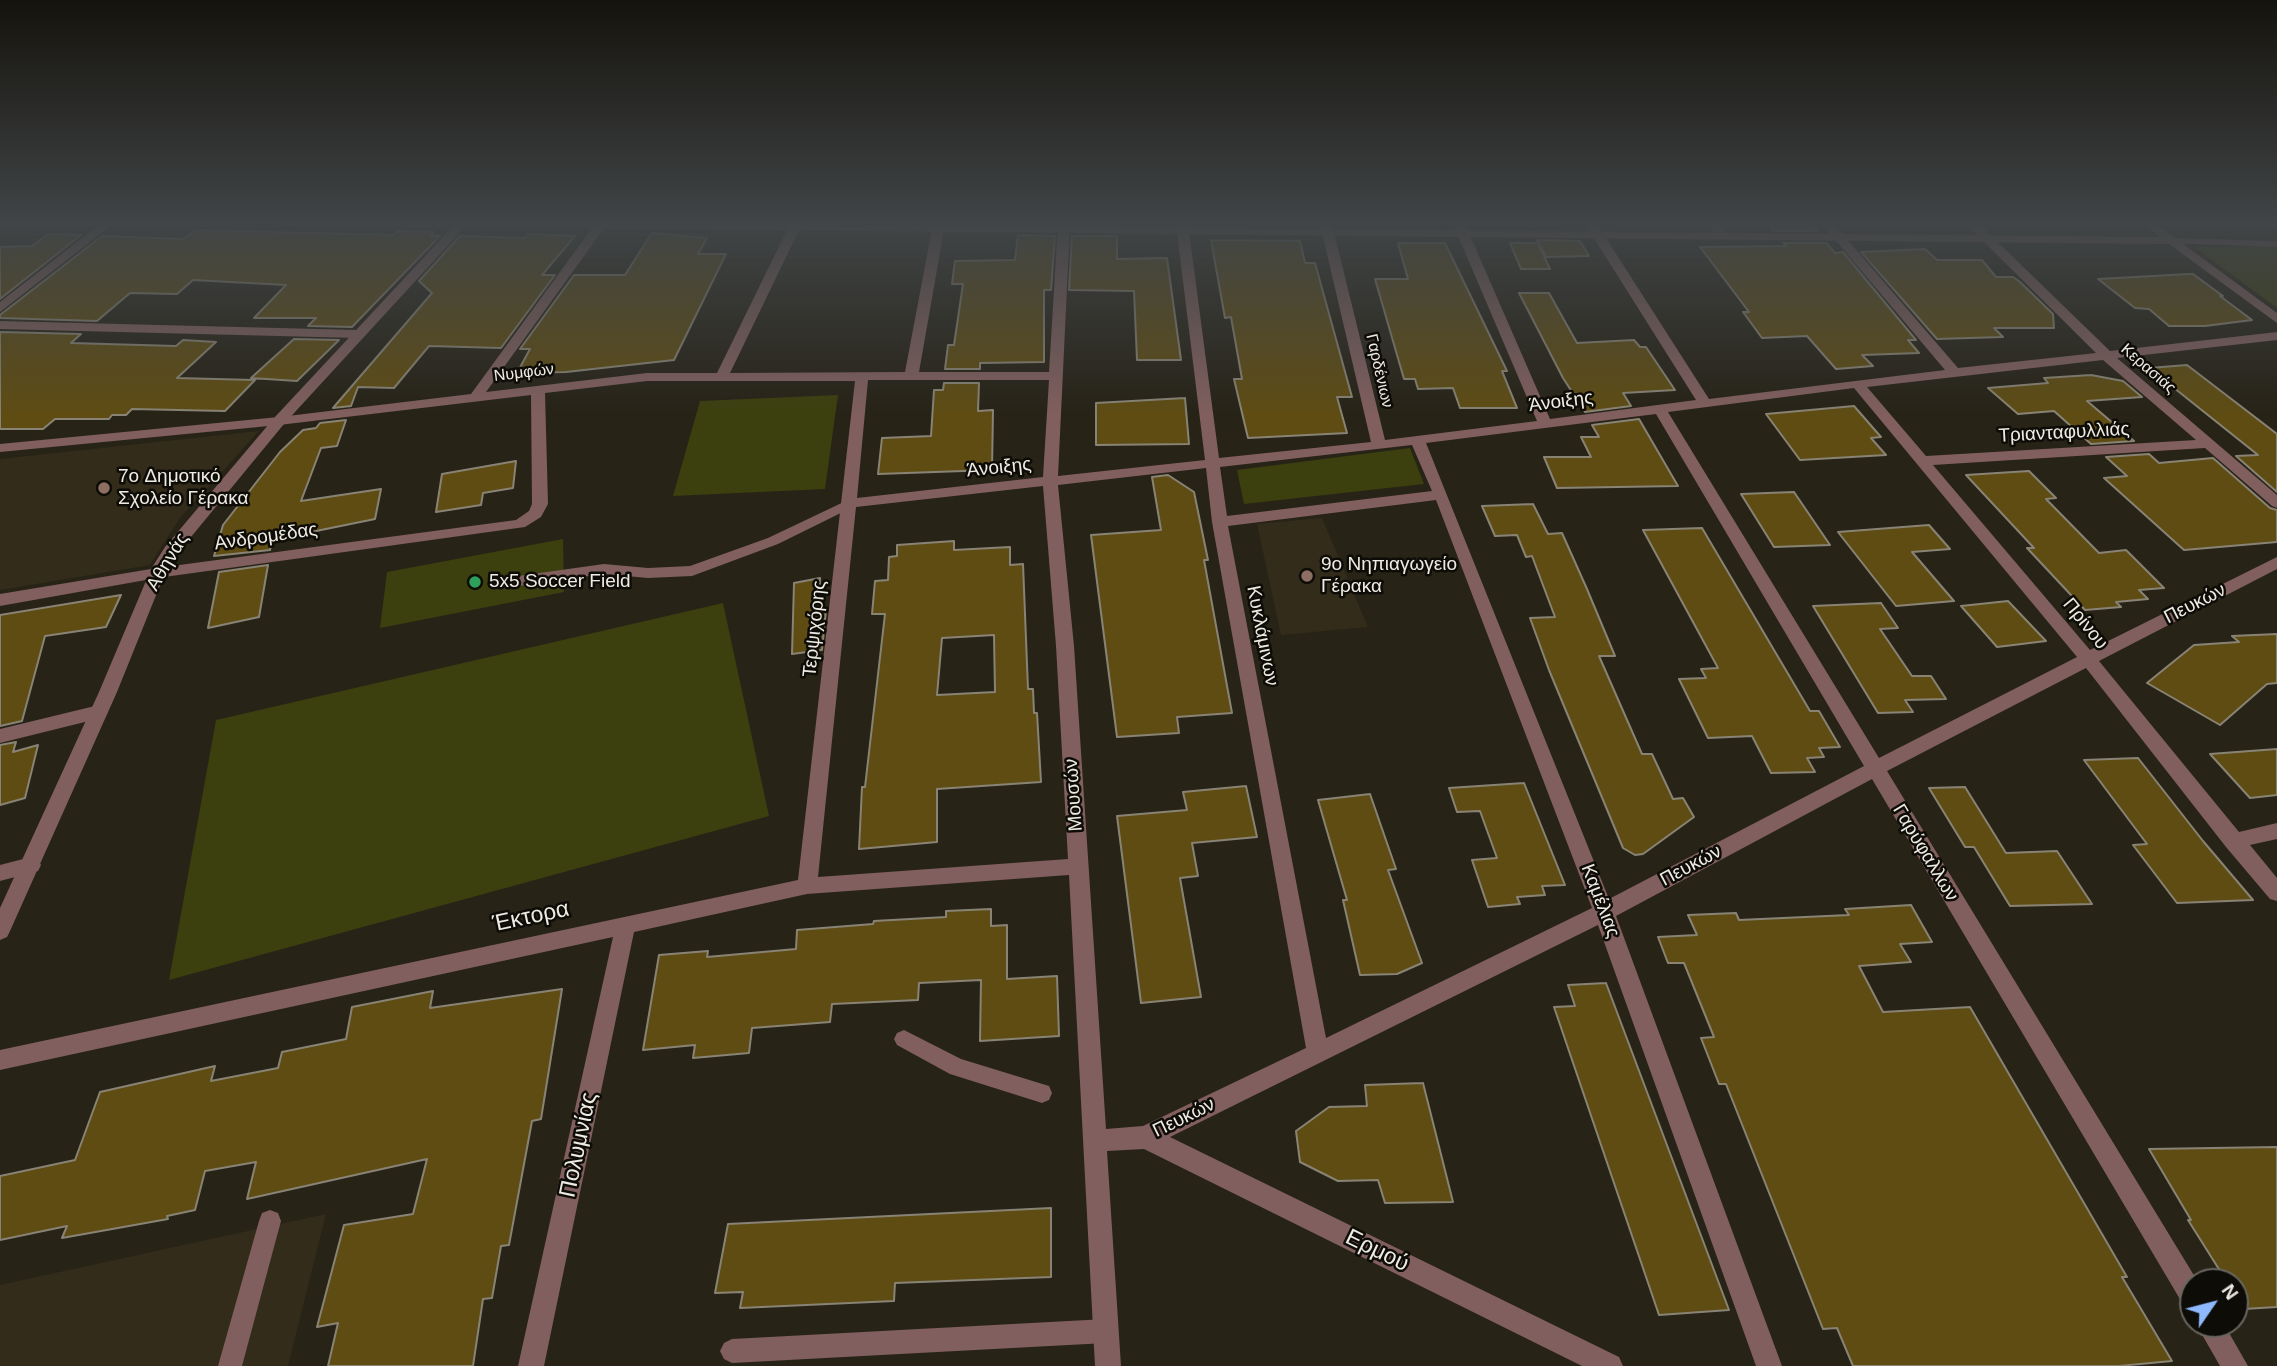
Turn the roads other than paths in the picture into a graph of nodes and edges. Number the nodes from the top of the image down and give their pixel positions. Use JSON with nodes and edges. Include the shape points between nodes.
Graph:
{"nodes":[{"id":1,"x":26,"y":288,"type":"edge"},
{"id":2,"x":402,"y":288,"type":"edge"},
{"id":3,"x":555,"y":288,"type":"edge"},
{"id":4,"x":765,"y":288,"type":"edge"},
{"id":5,"x":927,"y":288,"type":"edge"},
{"id":6,"x":1060,"y":288,"type":"edge"},
{"id":7,"x":1190,"y":288,"type":"edge"},
{"id":8,"x":1342,"y":288,"type":"edge"},
{"id":9,"x":1487,"y":288,"type":"edge"},
{"id":10,"x":1631,"y":288,"type":"edge"},
{"id":11,"x":1882,"y":288,"type":"edge"},
{"id":12,"x":2036,"y":288,"type":"edge"},
{"id":13,"x":2236,"y":288,"type":"edge"},
{"id":14,"x":0,"y":308,"type":"edge"},
{"id":15,"x":2277,"y":318,"type":"edge"},
{"id":16,"x":0,"y":325,"type":"edge"},
{"id":17,"x":358,"y":334,"type":"junction"},
{"id":18,"x":2277,"y":336,"type":"edge"},
{"id":19,"x":2108,"y":357,"type":"junction"},
{"id":20,"x":1955,"y":373,"type":"junction"},
{"id":21,"x":1055,"y":376,"type":"junction"},
{"id":22,"x":721,"y":377,"type":"junction"},
{"id":23,"x":862,"y":377,"type":"junction"},
{"id":24,"x":911,"y":377,"type":"junction"},
{"id":25,"x":1857,"y":384,"type":"junction"},
{"id":26,"x":538,"y":388,"type":"junction"},
{"id":27,"x":476,"y":396,"type":"junction"},
{"id":28,"x":1705,"y":403,"type":"junction"},
{"id":29,"x":1659,"y":408,"type":"junction"},
{"id":30,"x":279,"y":421,"type":"junction"},
{"id":31,"x":1545,"y":423,"type":"junction"},
{"id":32,"x":1417,"y":440,"type":"junction"},
{"id":33,"x":2207,"y":444,"type":"junction"},
{"id":34,"x":1379,"y":445,"type":"junction"},
{"id":35,"x":0,"y":448,"type":"edge"},
{"id":36,"x":1923,"y":461,"type":"junction"},
{"id":37,"x":1212,"y":464,"type":"junction"},
{"id":38,"x":1050,"y":482,"type":"junction"},
{"id":39,"x":1441,"y":495,"type":"junction"},
{"id":40,"x":850,"y":503,"type":"junction"},
{"id":41,"x":2277,"y":503,"type":"edge"},
{"id":42,"x":1220,"y":522,"type":"junction"},
{"id":43,"x":2277,"y":562,"type":"edge"},
{"id":44,"x":157,"y":573,"type":"junction"},
{"id":45,"x":518,"y":581,"type":"dead end"},
{"id":46,"x":0,"y":600,"type":"edge"},
{"id":47,"x":2088,"y":659,"type":"junction"},
{"id":48,"x":99,"y":712,"type":"junction"},
{"id":49,"x":0,"y":736,"type":"edge"},
{"id":50,"x":1874,"y":769,"type":"junction"},
{"id":51,"x":2277,"y":831,"type":"edge"},
{"id":52,"x":2233,"y":841,"type":"junction"},
{"id":53,"x":31,"y":865,"type":"junction"},
{"id":54,"x":1078,"y":866,"type":"junction"},
{"id":55,"x":0,"y":873,"type":"edge"},
{"id":56,"x":807,"y":886,"type":"junction"},
{"id":57,"x":2277,"y":894,"type":"edge"},
{"id":58,"x":1604,"y":912,"type":"junction"},
{"id":59,"x":626,"y":923,"type":"junction"},
{"id":60,"x":0,"y":931,"type":"edge"},
{"id":61,"x":904,"y":1039,"type":"dead end"},
{"id":62,"x":1318,"y":1053,"type":"junction"},
{"id":63,"x":0,"y":1060,"type":"edge"},
{"id":64,"x":1042,"y":1093,"type":"dead end"},
{"id":65,"x":1145,"y":1137,"type":"junction"},
{"id":66,"x":1095,"y":1141,"type":"junction"},
{"id":67,"x":270,"y":1221,"type":"dead end"},
{"id":68,"x":2179,"y":1274,"type":"edge"},
{"id":69,"x":1106,"y":1332,"type":"junction"},
{"id":70,"x":2218,"y":1338,"type":"edge"},
{"id":71,"x":732,"y":1351,"type":"dead end"},
{"id":72,"x":230,"y":1366,"type":"edge"},
{"id":73,"x":531,"y":1366,"type":"edge"},
{"id":74,"x":1108,"y":1366,"type":"edge"},
{"id":75,"x":1610,"y":1366,"type":"edge"},
{"id":76,"x":1769,"y":1366,"type":"edge"},
{"id":77,"x":2235,"y":1366,"type":"edge"}],
"edges":[{"from":1,"to":14,"type":"street"},
{"from":2,"to":17,"type":"street","name":"Αθηνάς"},
{"from":3,"to":27,"type":"street"},
{"from":4,"to":22,"type":"street"},
{"from":5,"to":24,"type":"street"},
{"from":6,"to":21,"type":"street","name":"Μουσών"},
{"from":7,"to":37,"type":"street","name":"Κυκλάμινων"},
{"from":8,"to":34,"type":"street","name":"Γαρδένιων"},
{"from":9,"to":31,"type":"street"},
{"from":10,"to":28,"type":"street"},
{"from":11,"to":20,"type":"street"},
{"from":12,"to":19,"type":"street","name":"Κερασιάς"},
{"from":13,"to":15,"type":"street"},
{"from":16,"to":17,"type":"street"},
{"from":17,"to":30,"type":"street","name":"Αθηνάς"},
{"from":18,"to":19,"type":"street","name":"Άνοιξης"},
{"from":19,"to":20,"type":"street","name":"Άνοιξης"},
{"from":19,"to":33,"type":"street","name":"Κερασιάς"},
{"from":20,"to":25,"type":"street","name":"Άνοιξης"},
{"from":21,"to":24,"type":"street","name":"Νυμφών"},
{"from":21,"to":38,"type":"street","name":"Μουσών"},
{"from":22,"to":23,"type":"street","name":"Νυμφών"},
{"from":22,"to":26,"type":"street","name":"Νυμφών","via":[[647,377]]},
{"from":23,"to":24,"type":"street","name":"Νυμφών"},
{"from":23,"to":40,"type":"street","name":"Τερψιχόρης"},
{"from":25,"to":28,"type":"street","name":"Άνοιξης"},
{"from":25,"to":36,"type":"street","name":"Πρίνου"},
{"from":26,"to":27,"type":"street","name":"Νυμφών"},
{"from":26,"to":44,"type":"street","name":"Ανδρομέδας","via":[[540,504],[536,514],[520,524]]},
{"from":27,"to":30,"type":"street","name":"Νυμφών"},
{"from":28,"to":29,"type":"street","name":"Άνοιξης"},
{"from":29,"to":31,"type":"street","name":"Άνοιξης"},
{"from":29,"to":50,"type":"street","name":"Γαρύφαλλων"},
{"from":30,"to":35,"type":"street","name":"Νυμφών"},
{"from":30,"to":44,"type":"street","name":"Αθηνάς","via":[[189,526]]},
{"from":31,"to":32,"type":"street","name":"Άνοιξης"},
{"from":32,"to":34,"type":"street","name":"Άνοιξης"},
{"from":32,"to":39,"type":"street","name":"Καμέλιας"},
{"from":33,"to":36,"type":"street","name":"Τριανταφυλλιάς"},
{"from":33,"to":41,"type":"street","name":"Κερασιάς"},
{"from":34,"to":37,"type":"street","name":"Άνοιξης"},
{"from":36,"to":47,"type":"street","name":"Πρίνου"},
{"from":37,"to":38,"type":"street","name":"Άνοιξης"},
{"from":37,"to":42,"type":"street","name":"Κυκλάμινων"},
{"from":38,"to":40,"type":"street","name":"Άνοιξης"},
{"from":38,"to":54,"type":"street","name":"Μουσών"},
{"from":39,"to":42,"type":"street"},
{"from":39,"to":58,"type":"street","name":"Καμέλιας"},
{"from":40,"to":45,"type":"lane","via":[[773,541],[692,571],[604,569]]},
{"from":40,"to":56,"type":"street","name":"Τερψιχόρης"},
{"from":42,"to":62,"type":"street","name":"Κυκλάμινων"},
{"from":43,"to":47,"type":"street","name":"Πευκών"},
{"from":44,"to":46,"type":"street","name":"Ανδρομέδας"},
{"from":44,"to":48,"type":"street","name":"Αθηνάς"},
{"from":47,"to":50,"type":"street","name":"Πευκών"},
{"from":47,"to":52,"type":"street","name":"Πρίνου"},
{"from":48,"to":49,"type":"street"},
{"from":48,"to":53,"type":"street","name":"Αθηνάς"},
{"from":50,"to":58,"type":"street","name":"Πευκών"},
{"from":50,"to":68,"type":"street","name":"Γαρύφαλλων"},
{"from":51,"to":52,"type":"street"},
{"from":52,"to":57,"type":"street","name":"Πρίνου"},
{"from":53,"to":55,"type":"street"},
{"from":53,"to":60,"type":"street","name":"Αθηνάς"},
{"from":54,"to":56,"type":"street","name":"Έκτορα"},
{"from":54,"to":66,"type":"street","name":"Μουσών"},
{"from":56,"to":59,"type":"street","name":"Έκτορα"},
{"from":58,"to":62,"type":"street","name":"Πευκών"},
{"from":58,"to":76,"type":"street","name":"Καμέλιας"},
{"from":59,"to":63,"type":"street","name":"Έκτορα"},
{"from":59,"to":73,"type":"street","name":"Πολυμνίας"},
{"from":61,"to":64,"type":"lane","via":[[957,1067]]},
{"from":62,"to":65,"type":"street","name":"Πευκών"},
{"from":65,"to":66,"type":"street","name":"Πευκών"},
{"from":65,"to":75,"type":"street","name":"Ερμού"},
{"from":66,"to":69,"type":"street","name":"Μουσών"},
{"from":67,"to":72,"type":"lane"},
{"from":69,"to":71,"type":"lane"},
{"from":69,"to":74,"type":"street","name":"Μουσών"},
{"from":70,"to":77,"type":"street"}]}
